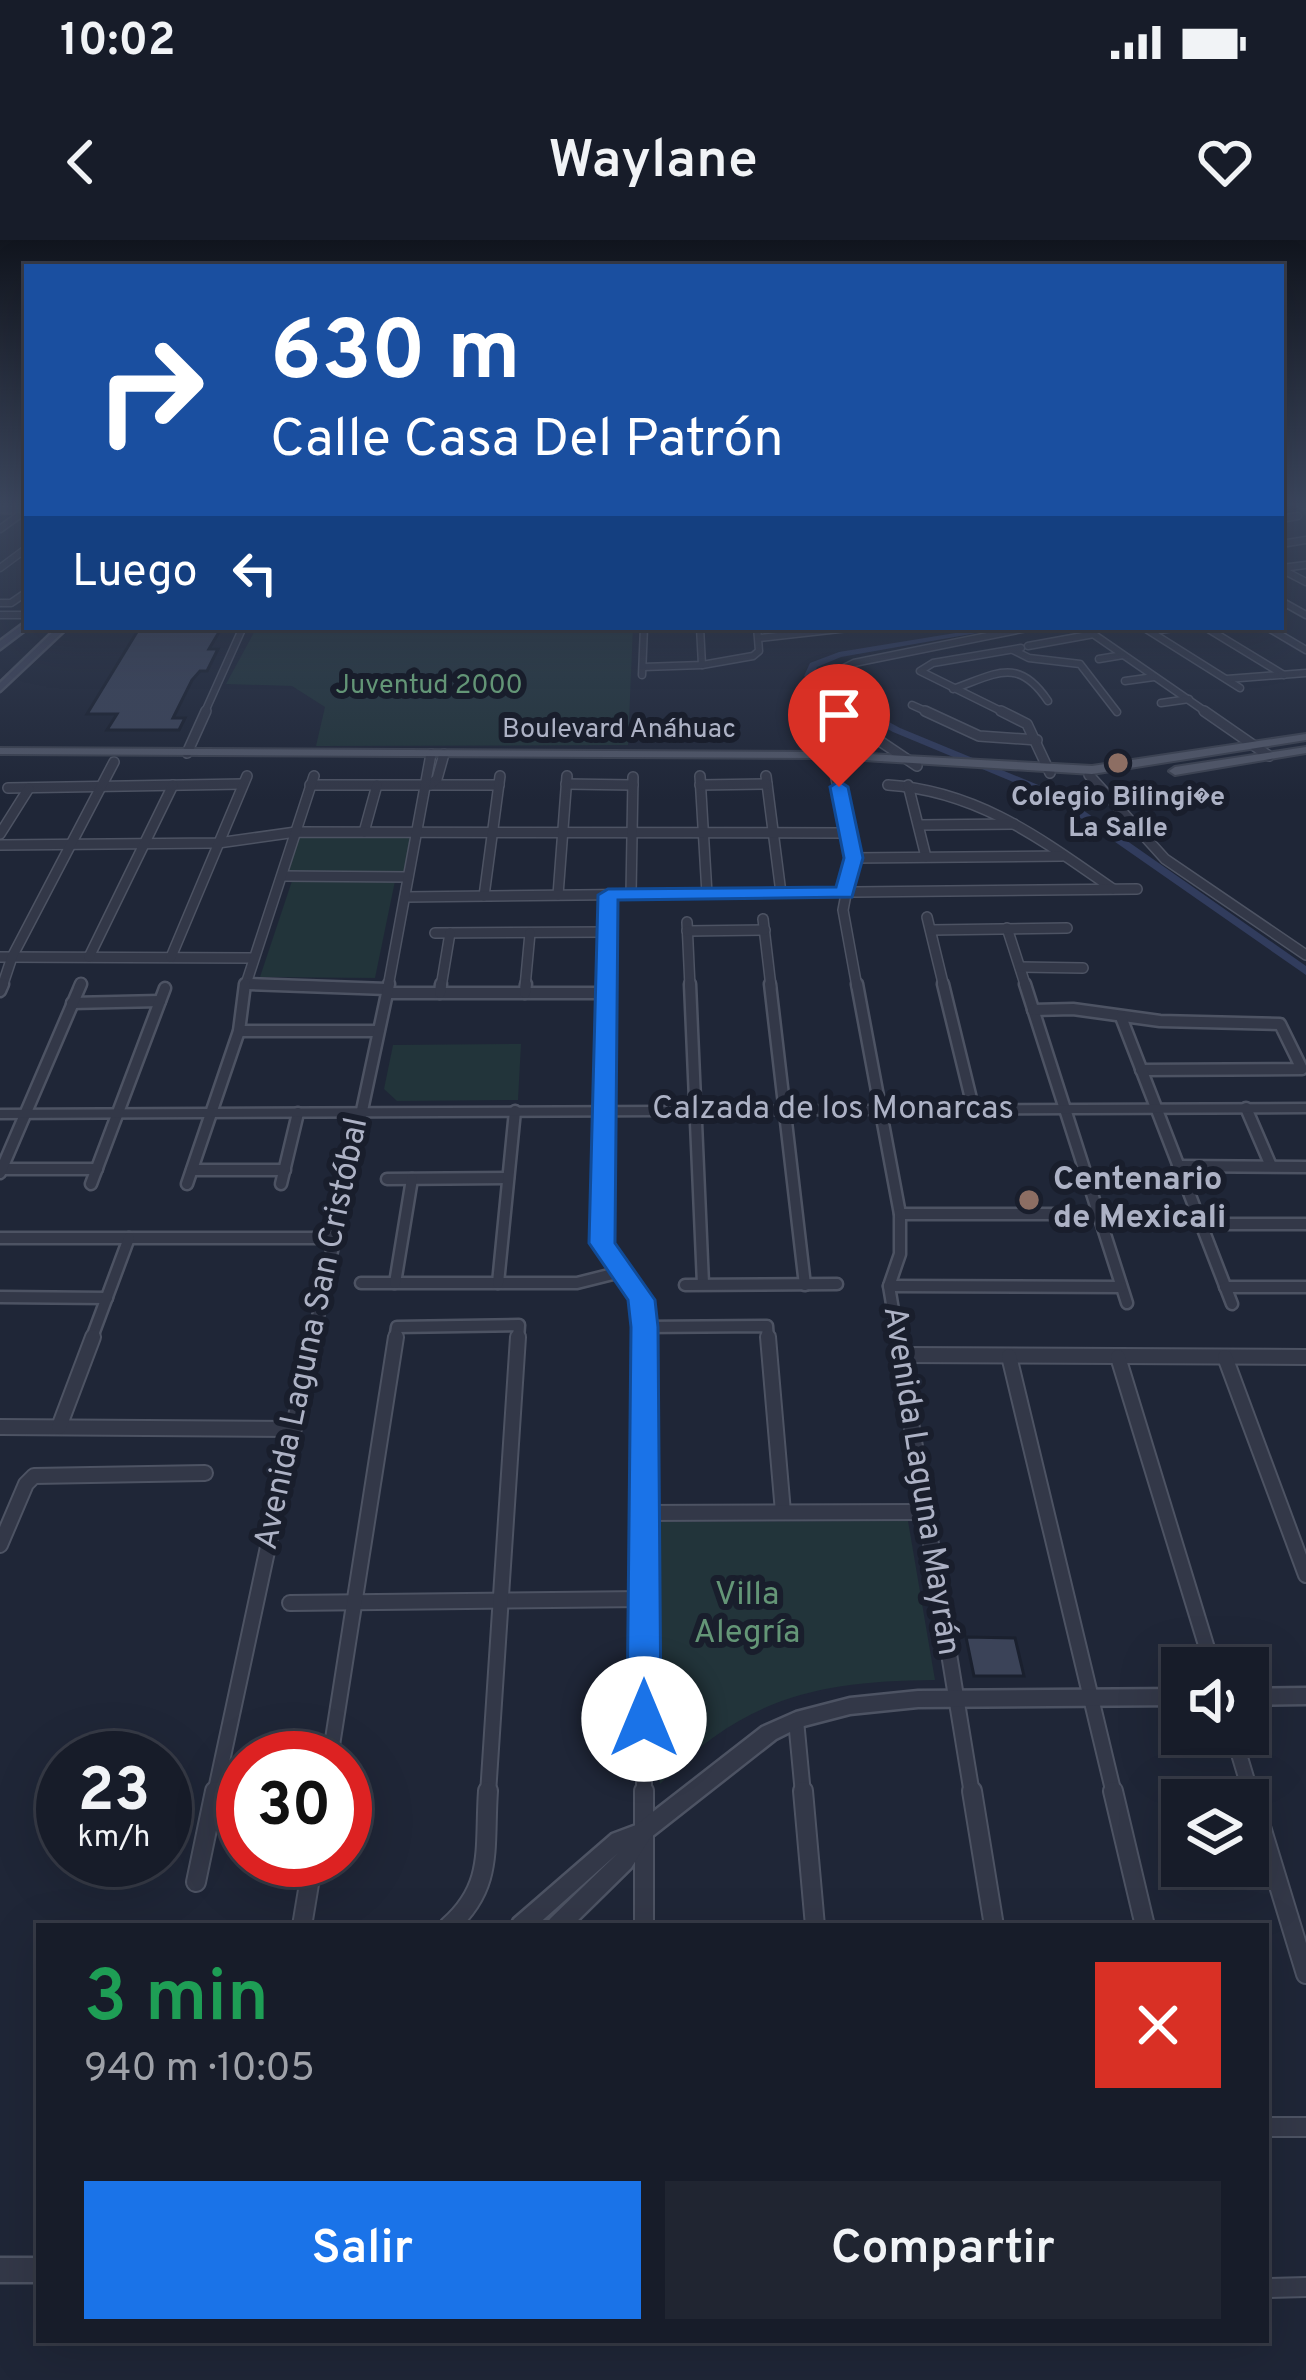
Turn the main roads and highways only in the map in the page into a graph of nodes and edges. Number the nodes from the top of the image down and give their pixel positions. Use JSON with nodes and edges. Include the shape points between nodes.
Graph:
{"nodes":[{"id":1,"x":24,"y":623,"type":"edge"},
{"id":2,"x":55,"y":630,"type":"edge"},
{"id":3,"x":0,"y":646,"type":"edge"},
{"id":4,"x":0,"y":688,"type":"edge"},
{"id":5,"x":1306,"y":737,"type":"edge"},
{"id":6,"x":0,"y":750,"type":"edge"},
{"id":7,"x":1306,"y":750,"type":"edge"},
{"id":8,"x":187,"y":753,"type":"junction"},
{"id":9,"x":1270,"y":756,"type":"junction"},
{"id":10,"x":437,"y":759,"type":"junction"},
{"id":11,"x":1306,"y":760,"type":"edge"},
{"id":12,"x":0,"y":762,"type":"edge"},
{"id":13,"x":914,"y":762,"type":"junction"},
{"id":14,"x":114,"y":763,"type":"junction"},
{"id":15,"x":1049,"y":771,"type":"junction"}],
"edges":[{"from":1,"to":3,"type":"main road"},
{"from":2,"to":4,"type":"main road"},
{"from":5,"to":15,"type":"main road","name":"Boulevard Anáhuac","via":[[1124,768]]},
{"from":6,"to":8,"type":"main road","name":"Boulevard Anáhuac"},
{"from":7,"to":9,"type":"main road","name":"Boulevard Anáhuac"},
{"from":8,"to":10,"type":"main road","name":"Boulevard Anáhuac"},
{"from":8,"to":14,"type":"main road"},
{"from":9,"to":11,"type":"main road"},
{"from":9,"to":15,"type":"main road","name":"Boulevard Anáhuac","via":[[1178,771]]},
{"from":10,"to":13,"type":"main road","name":"Boulevard Anáhuac"},
{"from":10,"to":14,"type":"main road","name":"Boulevard Anáhuac"},
{"from":12,"to":14,"type":"main road","name":"Boulevard Anáhuac"},
{"from":13,"to":15,"type":"main road","name":"Boulevard Anáhuac"},
{"from":13,"to":15,"type":"main road","name":"Boulevard Anáhuac"}]}
